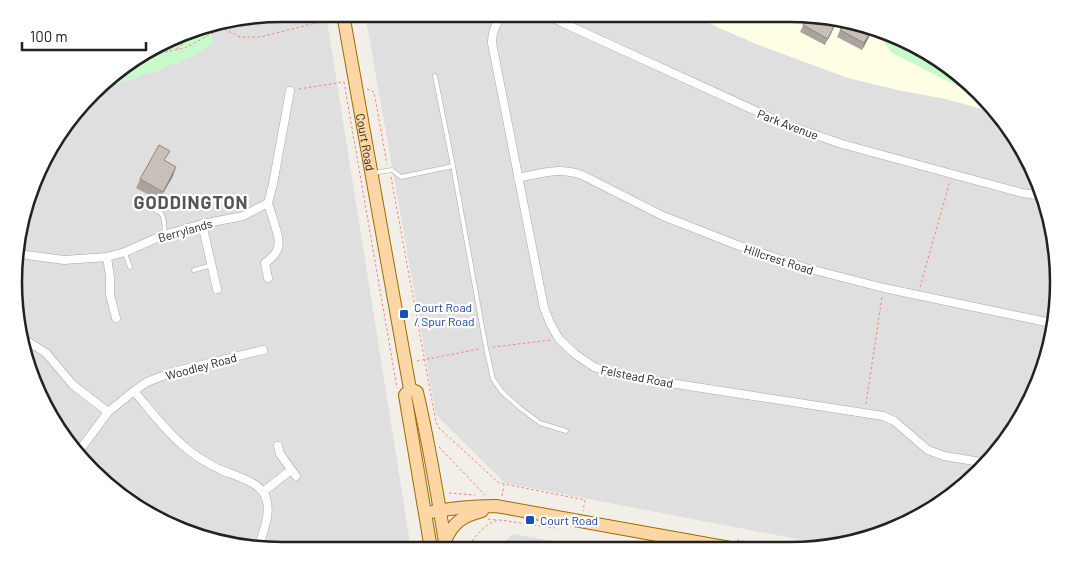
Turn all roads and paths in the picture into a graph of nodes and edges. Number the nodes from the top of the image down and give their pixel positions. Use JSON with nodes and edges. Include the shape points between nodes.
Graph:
{"nodes":[{"id":1,"x":316,"y":22,"type":"edge"},
{"id":2,"x":339,"y":22,"type":"edge"},
{"id":3,"x":498,"y":22,"type":"edge"},
{"id":4,"x":561,"y":22,"type":"edge"},
{"id":5,"x":224,"y":29,"type":"edge"},
{"id":6,"x":218,"y":30,"type":"edge"},
{"id":7,"x":184,"y":42,"type":"edge"},
{"id":8,"x":175,"y":50,"type":"junction"},
{"id":9,"x":160,"y":53,"type":"edge"},
{"id":10,"x":435,"y":76,"type":"dead end"},
{"id":11,"x":354,"y":83,"type":"junction"},
{"id":12,"x":290,"y":91,"type":"joint"},
{"id":13,"x":387,"y":165,"type":"dead end"},
{"id":14,"x":452,"y":166,"type":"junction"},
{"id":15,"x":378,"y":172,"type":"junction"},
{"id":16,"x":952,"y":174,"type":"junction"},
{"id":17,"x":518,"y":178,"type":"junction"},
{"id":18,"x":1034,"y":195,"type":"edge"},
{"id":19,"x":268,"y":203,"type":"junction"},
{"id":20,"x":144,"y":206,"type":"dead end"},
{"id":21,"x":202,"y":224,"type":"junction"},
{"id":22,"x":164,"y":235,"type":"junction"},
{"id":23,"x":125,"y":252,"type":"junction"},
{"id":24,"x":24,"y":255,"type":"edge"},
{"id":25,"x":107,"y":257,"type":"junction"},
{"id":26,"x":212,"y":265,"type":"junction"},
{"id":27,"x":130,"y":267,"type":"dead end"},
{"id":28,"x":194,"y":270,"type":"dead end"},
{"id":29,"x":268,"y":278,"type":"dead end"},
{"id":30,"x":884,"y":288,"type":"junction"},
{"id":31,"x":217,"y":289,"type":"dead end"},
{"id":32,"x":918,"y":296,"type":"junction"},
{"id":33,"x":116,"y":318,"type":"dead end"},
{"id":34,"x":1046,"y":322,"type":"edge"},
{"id":35,"x":29,"y":342,"type":"edge"},
{"id":36,"x":264,"y":350,"type":"dead end"},
{"id":37,"x":423,"y":360,"type":"dead end"},
{"id":38,"x":414,"y":362,"type":"dead end"},
{"id":39,"x":410,"y":389,"type":"junction"},
{"id":40,"x":397,"y":390,"type":"dead end"},
{"id":41,"x":134,"y":391,"type":"junction"},
{"id":42,"x":108,"y":412,"type":"junction"},
{"id":43,"x":865,"y":413,"type":"junction"},
{"id":44,"x":566,"y":431,"type":"dead end"},
{"id":45,"x":278,"y":446,"type":"dead end"},
{"id":46,"x":438,"y":446,"type":"dead end"},
{"id":47,"x":82,"y":447,"type":"edge"},
{"id":48,"x":977,"y":461,"type":"edge"},
{"id":49,"x":504,"y":484,"type":"junction"},
{"id":50,"x":263,"y":492,"type":"junction"},
{"id":51,"x":452,"y":493,"type":"dead end"},
{"id":52,"x":477,"y":496,"type":"dead end"},
{"id":53,"x":486,"y":496,"type":"dead end"},
{"id":54,"x":499,"y":503,"type":"junction"},
{"id":55,"x":440,"y":510,"type":"junction"},
{"id":56,"x":426,"y":512,"type":"junction"},
{"id":57,"x":582,"y":513,"type":"dead end"},
{"id":58,"x":563,"y":529,"type":"dead end"},
{"id":59,"x":260,"y":540,"type":"edge"},
{"id":60,"x":430,"y":542,"type":"edge"},
{"id":61,"x":445,"y":542,"type":"edge"},
{"id":62,"x":446,"y":542,"type":"edge"},
{"id":63,"x":472,"y":542,"type":"edge"},
{"id":64,"x":723,"y":542,"type":"edge"}],
"edges":[{"from":1,"to":5,"type":"path","via":[[260,37],[240,37]]},
{"from":2,"to":11,"type":"main road","name":"Court Road"},
{"from":3,"to":17,"type":"street","name":"Felstead Road","via":[[492,43]]},
{"from":4,"to":16,"type":"street","name":"Park Avenue","via":[[787,125],[842,144]]},
{"from":6,"to":8,"type":"path"},
{"from":7,"to":8,"type":"path"},
{"from":8,"to":9,"type":"path"},
{"from":10,"to":14,"type":"lane"},
{"from":11,"to":12,"type":"path"},
{"from":11,"to":13,"type":"path","via":[[374,92]]},
{"from":11,"to":15,"type":"main road","name":"Court Road"},
{"from":11,"to":40,"type":"path"},
{"from":12,"to":19,"type":"street"},
{"from":14,"to":15,"type":"lane","via":[[401,177],[392,170]]},
{"from":14,"to":44,"type":"lane","via":[[493,379],[502,392],[540,423]]},
{"from":15,"to":39,"type":"main road","name":"Court Road"},
{"from":15,"to":49,"type":"path","via":[[391,176],[436,422],[498,483]]},
{"from":16,"to":18,"type":"street","name":"Park Avenue"},
{"from":16,"to":32,"type":"path"},
{"from":17,"to":30,"type":"street","name":"Hillcrest Road","via":[[556,170],[570,171],[663,216],[737,246]]},
{"from":17,"to":43,"type":"street","name":"Felstead Road","via":[[544,308],[550,323],[559,339],[594,368],[618,375]]},
{"from":19,"to":21,"type":"street","name":"Berrylands","via":[[243,216]]},
{"from":19,"to":29,"type":"street","via":[[280,240],[279,248],[265,263]]},
{"from":20,"to":22,"type":"lane","via":[[162,214]]},
{"from":21,"to":22,"type":"street","name":"Berrylands"},
{"from":21,"to":26,"type":"street"},
{"from":22,"to":23,"type":"street","name":"Berrylands"},
{"from":23,"to":25,"type":"street","name":"Berrylands"},
{"from":23,"to":27,"type":"lane"},
{"from":24,"to":25,"type":"street","name":"Berrylands","via":[[64,260]]},
{"from":25,"to":33,"type":"street","via":[[110,295]]},
{"from":26,"to":28,"type":"lane"},
{"from":26,"to":31,"type":"street"},
{"from":30,"to":32,"type":"street","name":"Hillcrest Road"},
{"from":30,"to":43,"type":"path"},
{"from":32,"to":34,"type":"street","name":"Hillcrest Road"},
{"from":35,"to":42,"type":"street","via":[[46,353],[73,386]]},
{"from":36,"to":41,"type":"street","name":"Woodley Road","via":[[173,372]]},
{"from":37,"to":38,"type":"path"},
{"from":39,"to":55,"type":"main road","name":"Court Road","via":[[418,392]]},
{"from":39,"to":56,"type":"main road","name":"Court Road","via":[[405,395]]},
{"from":41,"to":42,"type":"street","name":"Woodley Road"},
{"from":41,"to":50,"type":"street","via":[[186,448]]},
{"from":42,"to":47,"type":"street","name":"Woodley Road"},
{"from":43,"to":48,"type":"street","name":"Felstead Road","via":[[894,422],[928,450]]},
{"from":45,"to":50,"type":"street","via":[[293,473]]},
{"from":46,"to":53,"type":"path"},
{"from":49,"to":54,"type":"path"},
{"from":49,"to":57,"type":"path","via":[[585,500]]},
{"from":50,"to":59,"type":"street","via":[[268,504]]},
{"from":51,"to":52,"type":"path"},
{"from":54,"to":55,"type":"main road"},
{"from":54,"to":62,"type":"main road","via":[[461,519],[448,533]]},
{"from":54,"to":64,"type":"main road"},
{"from":55,"to":56,"type":"main road"},
{"from":55,"to":61,"type":"main road","name":"Court Road"},
{"from":56,"to":60,"type":"main road","name":"Court Road"},
{"from":58,"to":63,"type":"path","via":[[493,521]]}]}
